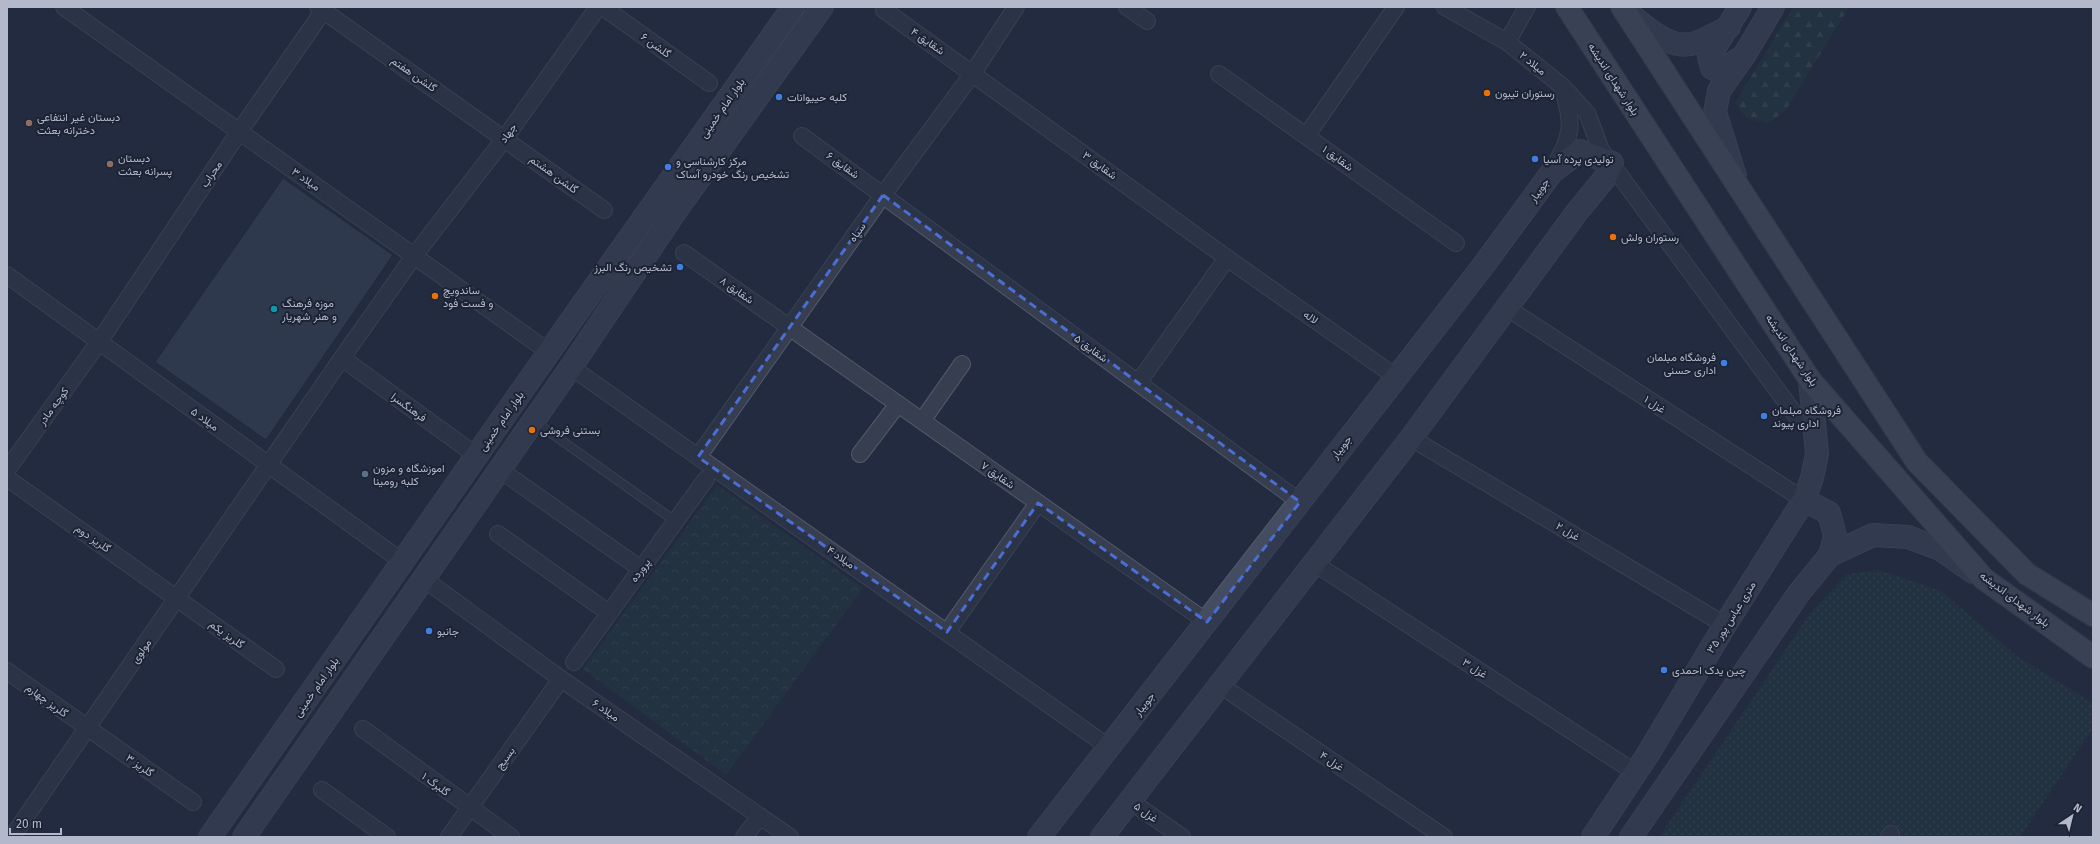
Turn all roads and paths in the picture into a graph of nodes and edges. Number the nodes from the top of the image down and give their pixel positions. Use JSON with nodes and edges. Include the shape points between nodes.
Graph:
{"nodes":[{"id":1,"x":64,"y":7,"type":"edge"},
{"id":2,"x":598,"y":7,"type":"edge"},
{"id":3,"x":603,"y":7,"type":"edge"},
{"id":4,"x":793,"y":7,"type":"edge"},
{"id":5,"x":822,"y":7,"type":"edge"},
{"id":6,"x":1127,"y":7,"type":"edge"},
{"id":7,"x":1396,"y":7,"type":"edge"},
{"id":8,"x":1527,"y":7,"type":"edge"},
{"id":9,"x":1567,"y":7,"type":"edge"},
{"id":10,"x":1740,"y":7,"type":"edge"},
{"id":11,"x":1773,"y":7,"type":"edge"},
{"id":12,"x":323,"y":8,"type":"edge"},
{"id":13,"x":1014,"y":8,"type":"edge"},
{"id":14,"x":1449,"y":8,"type":"edge"},
{"id":15,"x":1623,"y":8,"type":"edge"},
{"id":16,"x":884,"y":10,"type":"dead end"},
{"id":17,"x":1147,"y":21,"type":"dead end"},
{"id":18,"x":1729,"y":27,"type":"junction"},
{"id":19,"x":1507,"y":42,"type":"junction"},
{"id":20,"x":1745,"y":54,"type":"junction"},
{"id":21,"x":973,"y":73,"type":"junction"},
{"id":22,"x":1219,"y":74,"type":"dead end"},
{"id":23,"x":709,"y":84,"type":"dead end"},
{"id":24,"x":1562,"y":86,"type":"junction"},
{"id":25,"x":239,"y":132,"type":"junction"},
{"id":26,"x":1307,"y":135,"type":"junction"},
{"id":27,"x":802,"y":136,"type":"dead end"},
{"id":28,"x":505,"y":138,"type":"junction"},
{"id":29,"x":1612,"y":163,"type":"junction"},
{"id":30,"x":1552,"y":172,"type":"junction"},
{"id":31,"x":1738,"y":185,"type":"junction"},
{"id":32,"x":883,"y":195,"type":"junction"},
{"id":33,"x":604,"y":210,"type":"dead end"},
{"id":34,"x":1456,"y":243,"type":"dead end"},
{"id":35,"x":684,"y":253,"type":"dead end"},
{"id":36,"x":414,"y":256,"type":"junction"},
{"id":37,"x":1227,"y":258,"type":"junction"},
{"id":38,"x":7,"y":275,"type":"edge"},
{"id":39,"x":1507,"y":308,"type":"junction"},
{"id":40,"x":790,"y":327,"type":"junction"},
{"id":41,"x":99,"y":342,"type":"junction"},
{"id":42,"x":549,"y":352,"type":"junction"},
{"id":43,"x":342,"y":358,"type":"junction"},
{"id":44,"x":962,"y":364,"type":"dead end"},
{"id":45,"x":571,"y":367,"type":"junction"},
{"id":46,"x":1396,"y":377,"type":"junction"},
{"id":47,"x":1810,"y":380,"type":"junction"},
{"id":48,"x":1138,"y":383,"type":"junction"},
{"id":49,"x":898,"y":404,"type":"junction"},
{"id":50,"x":1797,"y":417,"type":"dead end"},
{"id":51,"x":534,"y":421,"type":"junction"},
{"id":52,"x":922,"y":421,"type":"junction"},
{"id":53,"x":1411,"y":438,"type":"junction"},
{"id":54,"x":860,"y":454,"type":"dead end"},
{"id":55,"x":477,"y":456,"type":"junction"},
{"id":56,"x":698,"y":457,"type":"junction"},
{"id":57,"x":269,"y":465,"type":"junction"},
{"id":58,"x":7,"y":470,"type":"edge"},
{"id":59,"x":500,"y":470,"type":"junction"},
{"id":60,"x":7,"y":478,"type":"edge"},
{"id":61,"x":706,"y":479,"type":"dead end"},
{"id":62,"x":1804,"y":500,"type":"junction"},
{"id":63,"x":1300,"y":502,"type":"junction"},
{"id":64,"x":1038,"y":503,"type":"junction"},
{"id":65,"x":675,"y":521,"type":"junction"},
{"id":66,"x":498,"y":534,"type":"dead end"},
{"id":67,"x":1830,"y":554,"type":"junction"},
{"id":68,"x":403,"y":562,"type":"junction"},
{"id":69,"x":1314,"y":563,"type":"junction"},
{"id":70,"x":641,"y":569,"type":"junction"},
{"id":71,"x":424,"y":579,"type":"junction"},
{"id":72,"x":1984,"y":579,"type":"junction"},
{"id":73,"x":178,"y":598,"type":"junction"},
{"id":74,"x":609,"y":613,"type":"junction"},
{"id":75,"x":2093,"y":615,"type":"edge"},
{"id":76,"x":1207,"y":622,"type":"junction"},
{"id":77,"x":1725,"y":625,"type":"junction"},
{"id":78,"x":947,"y":632,"type":"junction"},
{"id":79,"x":2093,"y":657,"type":"edge"},
{"id":80,"x":574,"y":662,"type":"dead end"},
{"id":81,"x":276,"y":669,"type":"dead end"},
{"id":82,"x":7,"y":671,"type":"edge"},
{"id":83,"x":561,"y":679,"type":"junction"},
{"id":84,"x":1220,"y":685,"type":"junction"},
{"id":85,"x":88,"y":729,"type":"junction"},
{"id":86,"x":362,"y":729,"type":"dead end"},
{"id":87,"x":1110,"y":748,"type":"junction"},
{"id":88,"x":1636,"y":773,"type":"junction"},
{"id":89,"x":322,"y":790,"type":"dead end"},
{"id":90,"x":1130,"y":801,"type":"junction"},
{"id":91,"x":193,"y":802,"type":"dead end"},
{"id":92,"x":469,"y":808,"type":"junction"},
{"id":93,"x":760,"y":816,"type":"junction"},
{"id":94,"x":12,"y":837,"type":"edge"},
{"id":95,"x":210,"y":837,"type":"edge"},
{"id":96,"x":244,"y":837,"type":"edge"},
{"id":97,"x":387,"y":837,"type":"edge"},
{"id":98,"x":449,"y":837,"type":"edge"},
{"id":99,"x":511,"y":837,"type":"edge"},
{"id":100,"x":744,"y":837,"type":"edge"},
{"id":101,"x":790,"y":837,"type":"edge"},
{"id":102,"x":1039,"y":837,"type":"edge"},
{"id":103,"x":1102,"y":837,"type":"edge"},
{"id":104,"x":1182,"y":837,"type":"edge"},
{"id":105,"x":1444,"y":837,"type":"edge"},
{"id":106,"x":1593,"y":837,"type":"edge"},
{"id":107,"x":1631,"y":837,"type":"edge"}],
"edges":[{"from":1,"to":25,"type":"street","name":"میلاد ۳"},
{"from":2,"to":28,"type":"street","name":"جهاد"},
{"from":3,"to":23,"type":"street","name":"گلشن ۶"},
{"from":4,"to":42,"type":"street","name":"بلوار امام خمینی"},
{"from":5,"to":45,"type":"street","name":"بلوار امام خمینی","via":[[675,212]]},
{"from":6,"to":17,"type":"street"},
{"from":7,"to":26,"type":"street"},
{"from":8,"to":19,"type":"street"},
{"from":9,"to":47,"type":"main road","name":"بلوار شهدای اندیشه"},
{"from":10,"to":18,"type":"street"},
{"from":11,"to":20,"type":"street"},
{"from":12,"to":25,"type":"street","name":"محراب"},
{"from":12,"to":28,"type":"street","name":"گلشن هفتم"},
{"from":13,"to":21,"type":"street","name":"سپاه"},
{"from":14,"to":19,"type":"street","name":"میلاد ۲"},
{"from":15,"to":18,"type":"street","via":[[1660,38],[1678,43],[1696,43]]},
{"from":15,"to":31,"type":"main road"},
{"from":16,"to":21,"type":"street","name":"شقایق ۴"},
{"from":18,"to":20,"type":"street","via":[[1709,57],[1712,68],[1720,72]]},
{"from":19,"to":24,"type":"street","name":"میلاد ۲"},
{"from":20,"to":31,"type":"street","via":[[1719,91],[1715,112]]},
{"from":21,"to":32,"type":"street","name":"سپاه"},
{"from":21,"to":37,"type":"street","name":"شقایق ۳"},
{"from":22,"to":26,"type":"street","name":"شقایق ۱"},
{"from":24,"to":29,"type":"street","name":"میلاد ۲","via":[[1587,113],[1601,150]]},
{"from":24,"to":30,"type":"street","via":[[1571,120],[1568,141]]},
{"from":25,"to":36,"type":"street","name":"میلاد ۳"},
{"from":25,"to":41,"type":"street","name":"محراب"},
{"from":26,"to":34,"type":"street","name":"شقایق ۱"},
{"from":27,"to":32,"type":"street","name":"شقایق ۶"},
{"from":28,"to":33,"type":"street","name":"گلشن هشتم"},
{"from":28,"to":36,"type":"street","name":"جهاد"},
{"from":29,"to":30,"type":"street","name":"جویبار","via":[[1580,151]]},
{"from":29,"to":39,"type":"street","via":[[1604,179]]},
{"from":29,"to":50,"type":"street","name":"میلاد ۲"},
{"from":30,"to":46,"type":"street","name":"جویبار","via":[[1483,266]]},
{"from":31,"to":75,"type":"main road","via":[[1916,462],[2027,574]]},
{"from":32,"to":40,"type":"street","name":"سپاه"},
{"from":32,"to":48,"type":"street","name":"شقایق ۵"},
{"from":35,"to":40,"type":"street","name":"شقایق ۸"},
{"from":36,"to":42,"type":"street","name":"میلاد ۳"},
{"from":36,"to":43,"type":"street"},
{"from":37,"to":46,"type":"street","name":"لاله"},
{"from":37,"to":48,"type":"street"},
{"from":38,"to":41,"type":"street","name":"میلاد ۵"},
{"from":39,"to":53,"type":"street"},
{"from":39,"to":62,"type":"street","name":"غزل ۱"},
{"from":40,"to":49,"type":"street","name":"شقایق ۷"},
{"from":40,"to":56,"type":"street","name":"سپاه"},
{"from":41,"to":57,"type":"street","name":"میلاد ۵"},
{"from":41,"to":58,"type":"street","name":"کوچه مادر"},
{"from":42,"to":45,"type":"street"},
{"from":42,"to":55,"type":"street","name":"بلوار امام خمینی"},
{"from":43,"to":55,"type":"street","name":"فرهنگسرا"},
{"from":43,"to":57,"type":"street"},
{"from":44,"to":52,"type":"street"},
{"from":45,"to":51,"type":"street","name":"بلوار امام خمینی"},
{"from":45,"to":56,"type":"street","name":"میلاد ۴"},
{"from":46,"to":63,"type":"street","name":"جویبار"},
{"from":47,"to":62,"type":"street","name":"۳۵ متری عباس پور","via":[[1817,454]]},
{"from":47,"to":72,"type":"main road","name":"بلوار شهدای اندیشه"},
{"from":48,"to":63,"type":"street","name":"شقایق ۵"},
{"from":49,"to":52,"type":"street","name":"شقایق ۷"},
{"from":49,"to":54,"type":"street"},
{"from":51,"to":59,"type":"street","name":"بلوار امام خمینی"},
{"from":51,"to":65,"type":"lane"},
{"from":52,"to":64,"type":"street","name":"شقایق ۷"},
{"from":53,"to":69,"type":"street"},
{"from":53,"to":77,"type":"street","name":"غزل ۲"},
{"from":55,"to":68,"type":"street","name":"بلوار امام خمینی"},
{"from":56,"to":78,"type":"street","name":"میلاد ۴"},
{"from":57,"to":68,"type":"street","name":"میلاد ۵"},
{"from":57,"to":73,"type":"street","name":"مولوی"},
{"from":59,"to":70,"type":"street"},
{"from":59,"to":71,"type":"street","name":"بلوار امام خمینی"},
{"from":60,"to":73,"type":"street","name":"گلریز دوم"},
{"from":61,"to":65,"type":"street","name":"پرورده"},
{"from":62,"to":67,"type":"street","via":[[1829,513],[1835,536]]},
{"from":62,"to":77,"type":"street","name":"۳۵ متری عباس پور"},
{"from":63,"to":76,"type":"street","name":"جویبار"},
{"from":64,"to":76,"type":"street","name":"شقایق ۷"},
{"from":64,"to":78,"type":"street"},
{"from":65,"to":70,"type":"street","name":"پرورده"},
{"from":66,"to":74,"type":"street"},
{"from":67,"to":72,"type":"street","via":[[1873,534],[1908,536],[1940,549]]},
{"from":67,"to":107,"type":"street","via":[[1799,593]]},
{"from":68,"to":71,"type":"street"},
{"from":68,"to":95,"type":"street","name":"بلوار امام خمینی"},
{"from":69,"to":84,"type":"street"},
{"from":69,"to":88,"type":"street","name":"غزل ۳"},
{"from":70,"to":74,"type":"street","name":"پرورده"},
{"from":71,"to":83,"type":"street","name":"میلاد ۶"},
{"from":71,"to":96,"type":"street","name":"بلوار امام خمینی"},
{"from":72,"to":79,"type":"main road","name":"بلوار شهدای اندیشه"},
{"from":73,"to":81,"type":"street","name":"گلریز یکم"},
{"from":73,"to":85,"type":"street","name":"مولوی"},
{"from":74,"to":80,"type":"street","name":"پرورده"},
{"from":76,"to":87,"type":"street","name":"جویبار"},
{"from":77,"to":88,"type":"street","name":"۳۵ متری عباس پور"},
{"from":78,"to":87,"type":"street","name":"میلاد ۴"},
{"from":82,"to":85,"type":"street","name":"گلریز چهارم"},
{"from":83,"to":92,"type":"street","name":"بسیج"},
{"from":83,"to":93,"type":"street","name":"میلاد ۶"},
{"from":84,"to":90,"type":"street"},
{"from":84,"to":105,"type":"street","name":"غزل ۴"},
{"from":85,"to":91,"type":"street","name":"گلریز ۳"},
{"from":85,"to":94,"type":"street","name":"مولوی"},
{"from":86,"to":92,"type":"street","name":"گلبرگ ۱"},
{"from":87,"to":102,"type":"street","name":"جویبار"},
{"from":88,"to":106,"type":"street","name":"۳۵ متری عباس پور"},
{"from":89,"to":97,"type":"street"},
{"from":90,"to":103,"type":"street"},
{"from":90,"to":104,"type":"street","name":"غزل ۵"},
{"from":92,"to":98,"type":"street","name":"بسیج"},
{"from":92,"to":99,"type":"street","name":"گلبرگ ۱"},
{"from":93,"to":100,"type":"street"},
{"from":93,"to":101,"type":"street","name":"میلاد ۶"}]}
